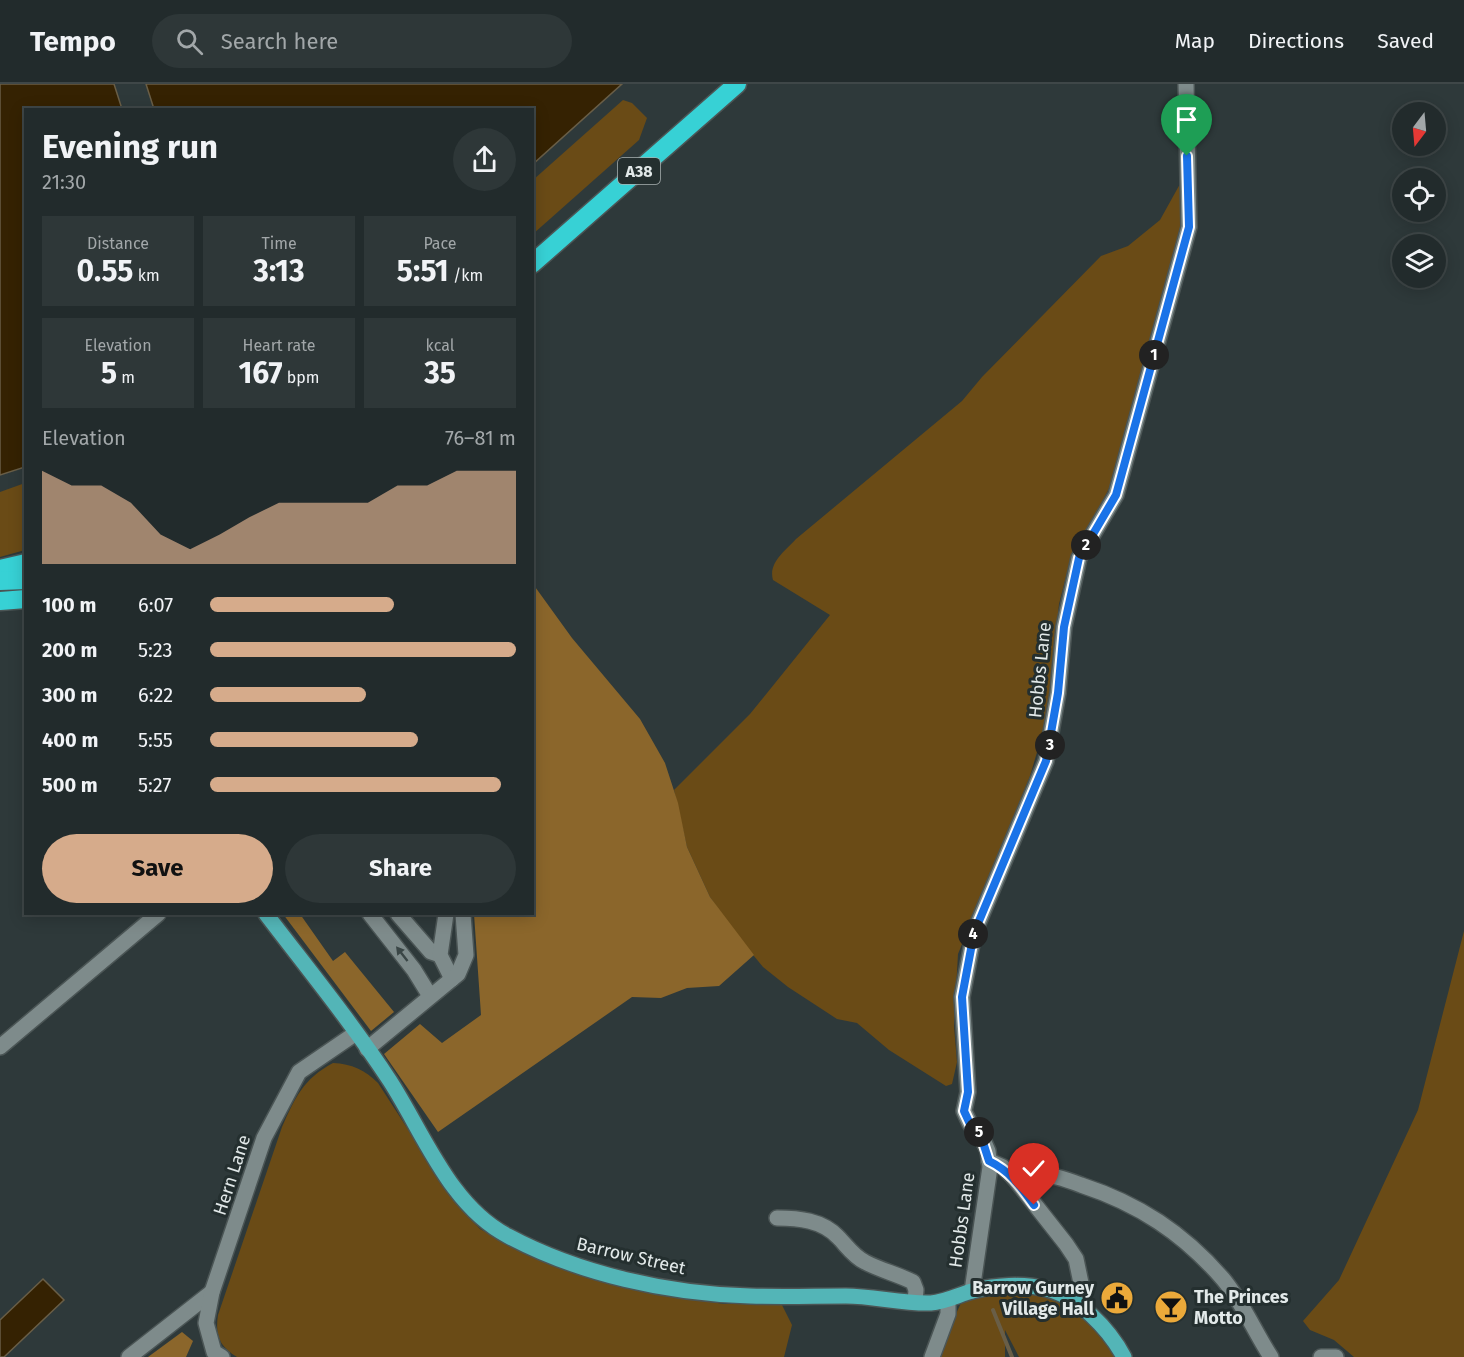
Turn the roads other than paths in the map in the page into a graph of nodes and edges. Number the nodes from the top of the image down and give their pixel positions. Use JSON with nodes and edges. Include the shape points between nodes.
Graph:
{"nodes":[{"id":1,"x":737,"y":84,"type":"edge"},
{"id":2,"x":1186,"y":84,"type":"edge"},
{"id":3,"x":534,"y":262,"type":"edge"},
{"id":4,"x":24,"y":563,"type":"edge"},
{"id":5,"x":0,"y":568,"type":"edge"},
{"id":6,"x":24,"y":572,"type":"edge"},
{"id":7,"x":0,"y":576,"type":"edge"},
{"id":8,"x":24,"y":580,"type":"edge"},
{"id":9,"x":0,"y":581,"type":"edge"},
{"id":10,"x":24,"y":599,"type":"edge"},
{"id":11,"x":0,"y":601,"type":"edge"},
{"id":12,"x":157,"y":915,"type":"edge"},
{"id":13,"x":267,"y":915,"type":"edge"},
{"id":14,"x":371,"y":915,"type":"edge"},
{"id":15,"x":399,"y":915,"type":"edge"},
{"id":16,"x":446,"y":915,"type":"edge"},
{"id":17,"x":463,"y":915,"type":"edge"},
{"id":18,"x":440,"y":955,"type":"junction"},
{"id":19,"x":452,"y":979,"type":"junction"},
{"id":20,"x":430,"y":996,"type":"junction"},
{"id":21,"x":357,"y":1033,"type":"junction"},
{"id":22,"x":0,"y":1047,"type":"edge"},
{"id":23,"x":367,"y":1049,"type":"junction"},
{"id":24,"x":989,"y":1161,"type":"junction"},
{"id":25,"x":1014,"y":1178,"type":"junction"},
{"id":26,"x":777,"y":1218,"type":"dead end"},
{"id":27,"x":972,"y":1291,"type":"junction"},
{"id":28,"x":212,"y":1292,"type":"junction"},
{"id":29,"x":948,"y":1300,"type":"junction"},
{"id":30,"x":915,"y":1302,"type":"junction"},
{"id":31,"x":1079,"y":1305,"type":"junction"},
{"id":32,"x":129,"y":1357,"type":"edge"},
{"id":33,"x":222,"y":1357,"type":"edge"},
{"id":34,"x":932,"y":1357,"type":"edge"},
{"id":35,"x":1124,"y":1357,"type":"edge"},
{"id":36,"x":1271,"y":1357,"type":"edge"},
{"id":37,"x":1321,"y":1357,"type":"edge"},
{"id":38,"x":1336,"y":1357,"type":"edge"}],
"edges":[{"from":1,"to":3,"type":"highway","number":"A38"},
{"from":2,"to":24,"type":"street","name":"Hobbs Lane","via":[[1189,227],[1116,495],[1079,558],[1064,627],[1046,761],[974,933],[967,960],[962,997],[968,1092],[964,1111],[980,1133]]},
{"from":4,"to":5,"type":"highway"},
{"from":6,"to":7,"type":"highway"},
{"from":8,"to":9,"type":"highway"},
{"from":10,"to":11,"type":"highway"},
{"from":12,"to":22,"type":"street"},
{"from":13,"to":21,"type":"main road","name":"Barrow Street"},
{"from":20,"to":14,"type":"street","one_way":true},
{"from":15,"to":18,"type":"street","via":[[432,952]]},
{"from":16,"to":18,"type":"street"},
{"from":17,"to":19,"type":"street","via":[[466,956]]},
{"from":18,"to":19,"type":"street"},
{"from":19,"to":20,"type":"street"},
{"from":20,"to":23,"type":"street"},
{"from":21,"to":23,"type":"main road","name":"Barrow Street"},
{"from":21,"to":28,"type":"street","name":"Hern Lane","via":[[299,1072],[283,1099],[264,1138]]},
{"from":23,"to":30,"type":"main road","name":"Barrow Street","via":[[452,1184],[474,1212],[489,1226],[534,1249],[618,1276],[695,1291]]},
{"from":24,"to":25,"type":"street"},
{"from":24,"to":27,"type":"street","name":"Hobbs Lane"},
{"from":25,"to":31,"type":"street","via":[[1076,1259],[1081,1283]]},
{"from":25,"to":36,"type":"street","via":[[1036,1173],[1069,1181],[1114,1196],[1151,1215],[1224,1280]]},
{"from":26,"to":30,"type":"street","via":[[799,1218],[824,1226],[837,1235],[849,1252],[913,1282]]},
{"from":27,"to":29,"type":"main road","name":"Barrow Street"},
{"from":27,"to":31,"type":"main road","name":"Barrow Street","via":[[1008,1286],[1045,1288]]},
{"from":28,"to":32,"type":"street"},
{"from":28,"to":33,"type":"street","name":"Hern Lane","via":[[206,1323],[214,1352]]},
{"from":29,"to":30,"type":"main road","name":"Barrow Street"},
{"from":29,"to":34,"type":"street","via":[[948,1314]]},
{"from":31,"to":35,"type":"main road","name":"Barrow Street","via":[[1111,1337]]},
{"from":37,"to":38,"type":"street"}]}
